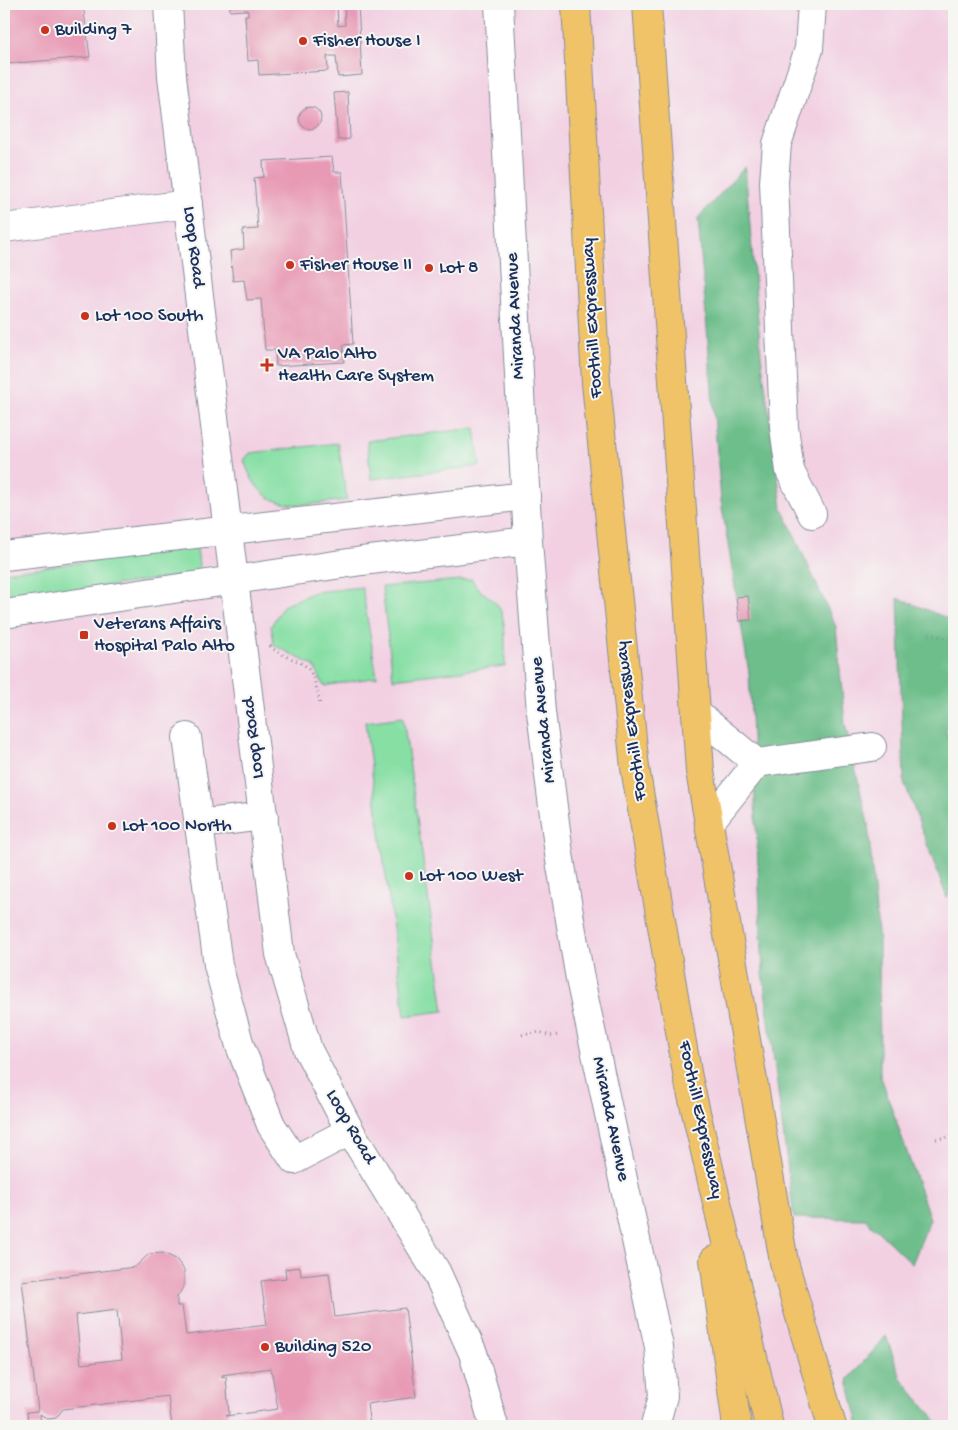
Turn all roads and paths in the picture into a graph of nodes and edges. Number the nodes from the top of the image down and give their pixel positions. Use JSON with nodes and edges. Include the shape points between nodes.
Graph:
{"nodes":[{"id":1,"x":168,"y":4,"type":"edge"},
{"id":2,"x":499,"y":4,"type":"edge"},
{"id":3,"x":576,"y":4,"type":"edge"},
{"id":4,"x":647,"y":4,"type":"edge"},
{"id":5,"x":812,"y":4,"type":"edge"},
{"id":6,"x":188,"y":204,"type":"junction"},
{"id":7,"x":4,"y":228,"type":"edge"},
{"id":8,"x":526,"y":496,"type":"junction"},
{"id":9,"x":812,"y":514,"type":"dead end"},
{"id":10,"x":228,"y":530,"type":"junction"},
{"id":11,"x":528,"y":541,"type":"junction"},
{"id":12,"x":4,"y":556,"type":"edge"},
{"id":13,"x":235,"y":580,"type":"junction"},
{"id":14,"x":4,"y":614,"type":"edge"},
{"id":15,"x":929,"y":634,"type":"dead end"},
{"id":16,"x":954,"y":640,"type":"edge"},
{"id":17,"x":267,"y":643,"type":"dead end"},
{"id":18,"x":320,"y":705,"type":"dead end"},
{"id":19,"x":696,"y":713,"type":"junction"},
{"id":20,"x":187,"y":737,"type":"dead end"},
{"id":21,"x":872,"y":747,"type":"dead end"},
{"id":22,"x":757,"y":763,"type":"junction"},
{"id":23,"x":264,"y":816,"type":"junction"},
{"id":24,"x":709,"y":823,"type":"junction"},
{"id":25,"x":198,"y":824,"type":"junction"},
{"id":26,"x":522,"y":1034,"type":"dead end"},
{"id":27,"x":559,"y":1035,"type":"dead end"},
{"id":28,"x":688,"y":1078,"type":"junction"},
{"id":29,"x":350,"y":1131,"type":"junction"},
{"id":30,"x":954,"y":1136,"type":"edge"},
{"id":31,"x":936,"y":1139,"type":"dead end"},
{"id":32,"x":494,"y":1426,"type":"edge"},
{"id":33,"x":655,"y":1426,"type":"edge"},
{"id":34,"x":737,"y":1426,"type":"edge"},
{"id":35,"x":769,"y":1426,"type":"edge"},
{"id":36,"x":832,"y":1426,"type":"edge"}],
"edges":[{"from":1,"to":6,"type":"street","name":"Loop Road","via":[[172,76]]},
{"from":2,"to":8,"type":"street","name":"Miranda Avenue"},
{"from":3,"to":28,"type":"highway","name":"Foothill Expressway","via":[[596,384],[635,768]]},
{"from":4,"to":19,"type":"highway"},
{"from":5,"to":9,"type":"street","via":[[809,49],[777,144],[774,182],[784,427],[790,471]]},
{"from":6,"to":7,"type":"street"},
{"from":6,"to":10,"type":"street","name":"Loop Road"},
{"from":8,"to":10,"type":"street"},
{"from":8,"to":11,"type":"street","name":"Miranda Avenue"},
{"from":10,"to":12,"type":"street"},
{"from":10,"to":13,"type":"street","name":"Loop Road"},
{"from":11,"to":13,"type":"street"},
{"from":11,"to":33,"type":"street","name":"Miranda Avenue","via":[[541,712],[562,873],[580,979],[659,1347],[662,1396]]},
{"from":13,"to":14,"type":"street"},
{"from":13,"to":23,"type":"street","name":"Loop Road"},
{"from":15,"to":16,"type":"path"},
{"from":17,"to":18,"type":"path","via":[[274,650],[303,663],[314,678]]},
{"from":19,"to":22,"type":"street"},
{"from":19,"to":24,"type":"highway","via":[[700,771]]},
{"from":20,"to":25,"type":"street"},
{"from":21,"to":22,"type":"street"},
{"from":22,"to":24,"type":"street"},
{"from":23,"to":25,"type":"street"},
{"from":23,"to":29,"type":"street","name":"Loop Road","via":[[280,954],[308,1050]]},
{"from":24,"to":36,"type":"highway","via":[[784,1262]]},
{"from":25,"to":29,"type":"street","via":[[218,965],[238,1037],[271,1125],[294,1160]]},
{"from":26,"to":27,"type":"path"},
{"from":28,"to":34,"type":"highway"},
{"from":28,"to":35,"type":"highway","name":"Foothill Expressway"},
{"from":29,"to":32,"type":"street","name":"Loop Road","via":[[436,1272],[473,1353]]},
{"from":30,"to":31,"type":"path"}]}
